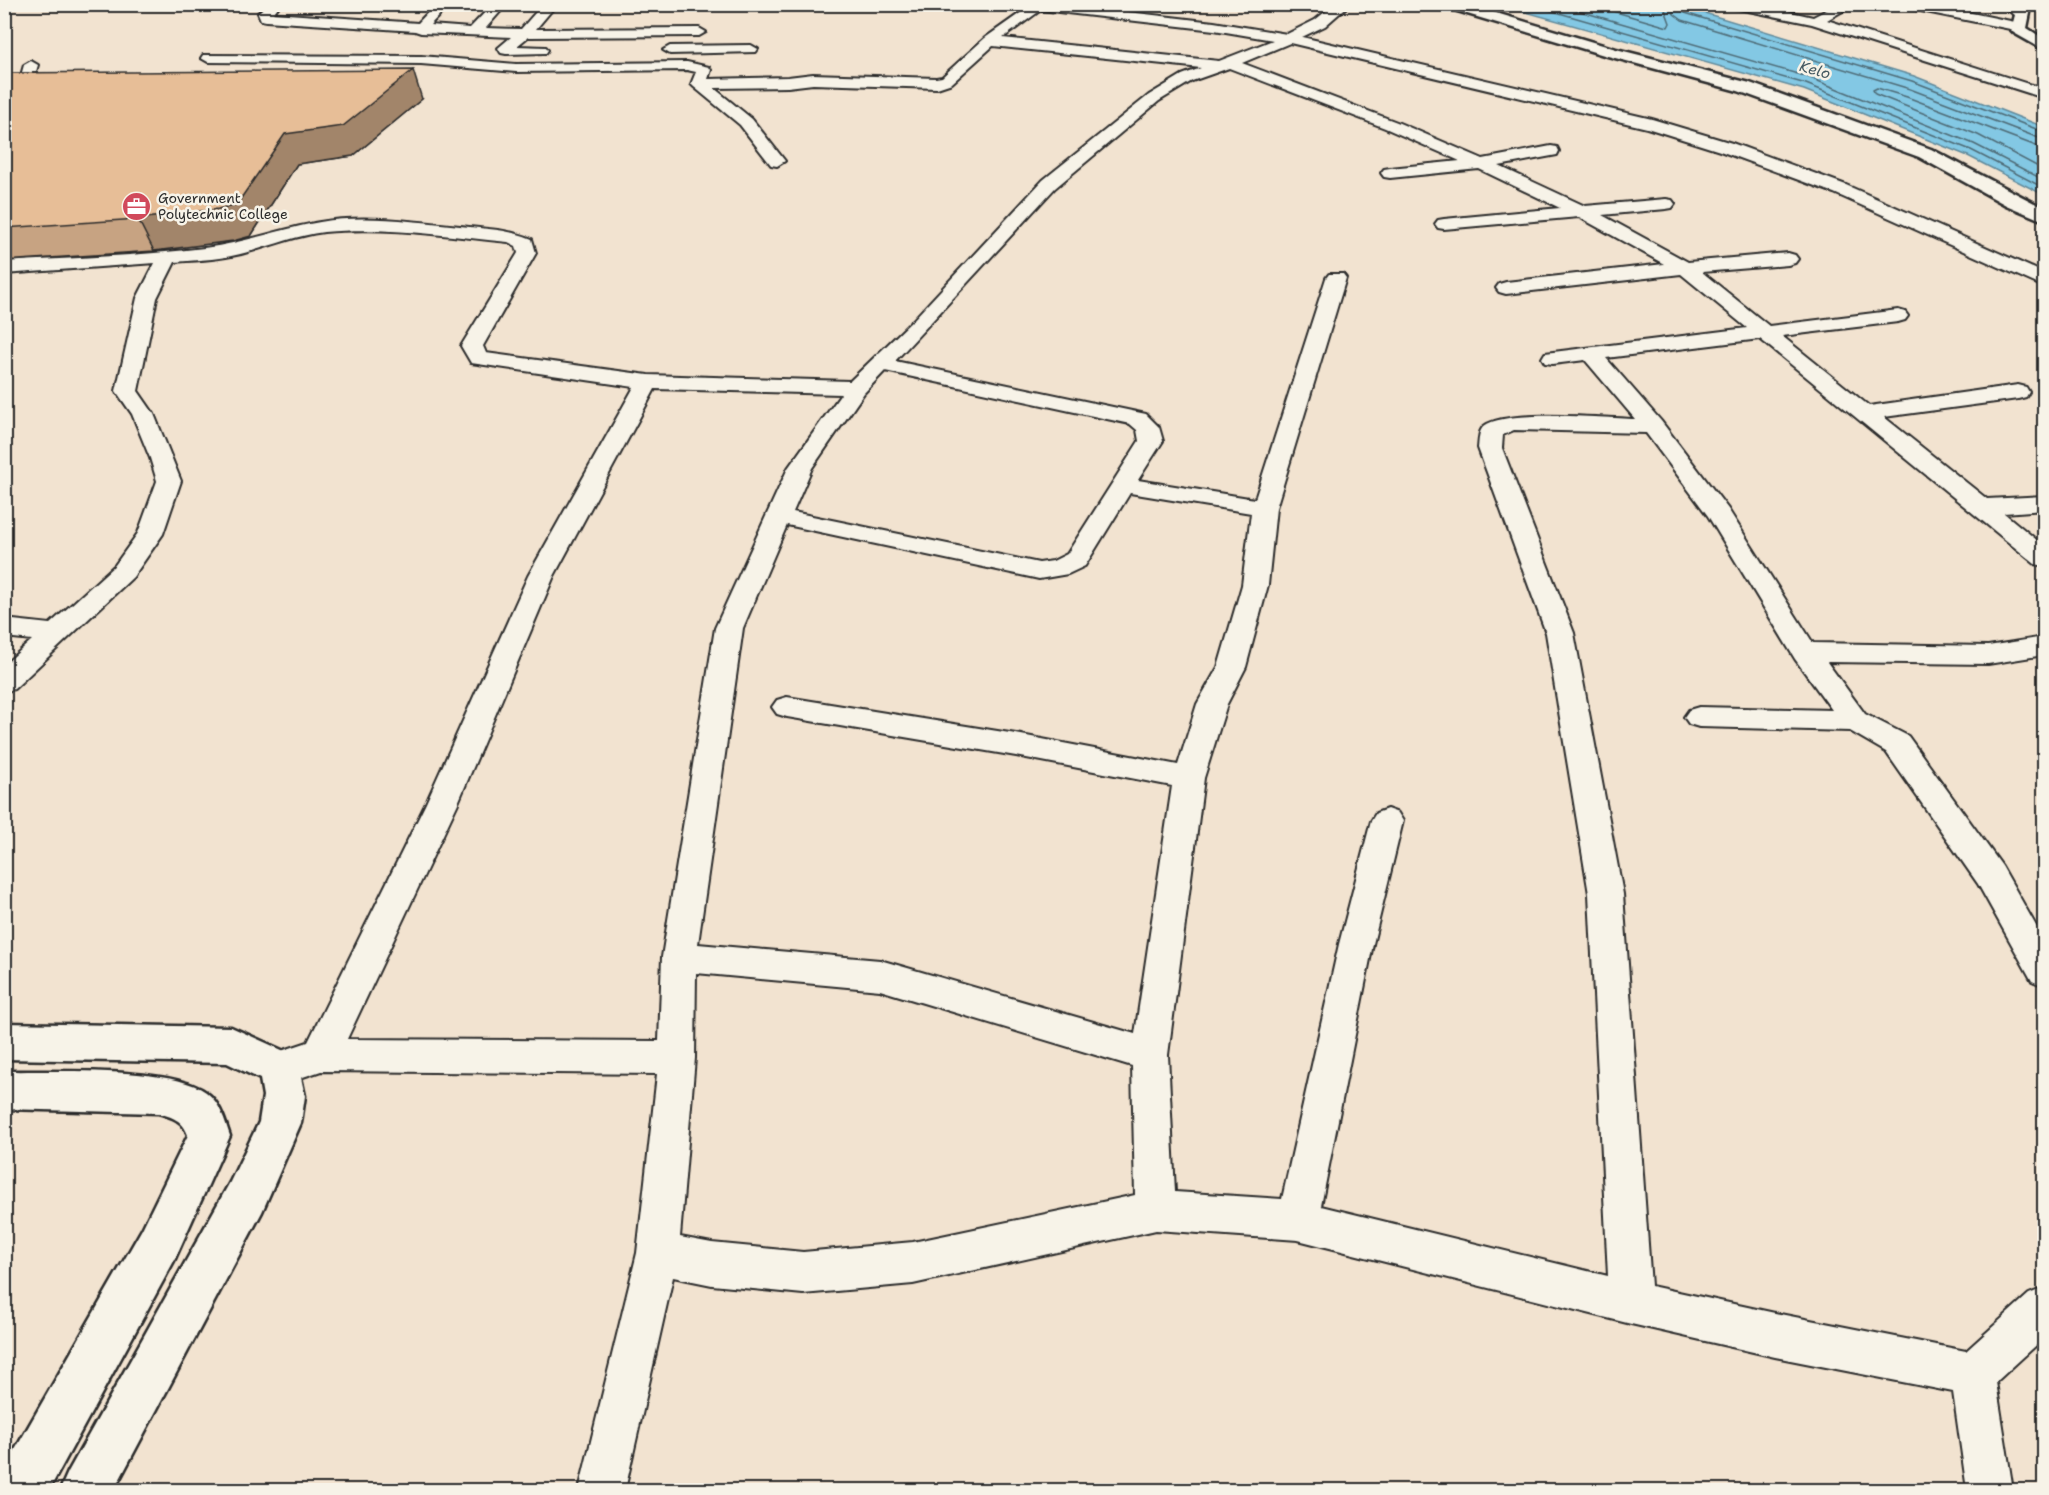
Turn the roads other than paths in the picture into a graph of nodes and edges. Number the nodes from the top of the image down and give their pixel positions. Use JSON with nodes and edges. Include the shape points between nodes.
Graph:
{"nodes":[{"id":1,"x":275,"y":4,"type":"edge"},
{"id":2,"x":444,"y":4,"type":"edge"},
{"id":3,"x":501,"y":4,"type":"edge"},
{"id":4,"x":551,"y":4,"type":"edge"},
{"id":5,"x":1019,"y":4,"type":"edge"},
{"id":6,"x":1344,"y":4,"type":"edge"},
{"id":7,"x":1449,"y":4,"type":"edge"},
{"id":8,"x":1734,"y":4,"type":"edge"},
{"id":9,"x":1849,"y":4,"type":"edge"},
{"id":10,"x":1906,"y":4,"type":"edge"},
{"id":11,"x":2008,"y":4,"type":"edge"},
{"id":12,"x":1038,"y":6,"type":"edge"},
{"id":13,"x":1815,"y":21,"type":"junction"},
{"id":14,"x":422,"y":27,"type":"junction"},
{"id":15,"x":2020,"y":27,"type":"junction"},
{"id":16,"x":474,"y":32,"type":"junction"},
{"id":17,"x":718,"y":32,"type":"dead end"},
{"id":18,"x":525,"y":33,"type":"junction"},
{"id":19,"x":1288,"y":38,"type":"junction"},
{"id":20,"x":990,"y":40,"type":"junction"},
{"id":21,"x":2044,"y":45,"type":"edge"},
{"id":22,"x":751,"y":49,"type":"dead end"},
{"id":23,"x":561,"y":50,"type":"dead end"},
{"id":24,"x":656,"y":50,"type":"dead end"},
{"id":25,"x":208,"y":58,"type":"dead end"},
{"id":26,"x":1225,"y":64,"type":"junction"},
{"id":27,"x":31,"y":65,"type":"dead end"},
{"id":28,"x":699,"y":84,"type":"junction"},
{"id":29,"x":2044,"y":94,"type":"edge"},
{"id":30,"x":4,"y":99,"type":"edge"},
{"id":31,"x":1551,"y":151,"type":"dead end"},
{"id":32,"x":777,"y":161,"type":"dead end"},
{"id":33,"x":1481,"y":164,"type":"junction"},
{"id":34,"x":1390,"y":172,"type":"dead end"},
{"id":35,"x":1666,"y":204,"type":"dead end"},
{"id":36,"x":1583,"y":212,"type":"junction"},
{"id":37,"x":2044,"y":215,"type":"edge"},
{"id":38,"x":1444,"y":224,"type":"dead end"},
{"id":39,"x":168,"y":257,"type":"junction"},
{"id":40,"x":1788,"y":259,"type":"dead end"},
{"id":41,"x":4,"y":268,"type":"edge"},
{"id":42,"x":1685,"y":268,"type":"junction"},
{"id":43,"x":1336,"y":278,"type":"dead end"},
{"id":44,"x":2044,"y":280,"type":"edge"},
{"id":45,"x":1506,"y":288,"type":"dead end"},
{"id":46,"x":1898,"y":316,"type":"dead end"},
{"id":47,"x":1767,"y":333,"type":"junction"},
{"id":48,"x":1592,"y":354,"type":"junction"},
{"id":49,"x":1553,"y":358,"type":"dead end"},
{"id":50,"x":880,"y":364,"type":"junction"},
{"id":51,"x":648,"y":382,"type":"junction"},
{"id":52,"x":856,"y":388,"type":"junction"},
{"id":53,"x":2018,"y":392,"type":"dead end"},
{"id":54,"x":1866,"y":413,"type":"junction"},
{"id":55,"x":1653,"y":426,"type":"junction"},
{"id":56,"x":1123,"y":485,"type":"junction"},
{"id":57,"x":2044,"y":503,"type":"edge"},
{"id":58,"x":1982,"y":507,"type":"junction"},
{"id":59,"x":1264,"y":508,"type":"junction"},
{"id":60,"x":778,"y":516,"type":"junction"},
{"id":61,"x":2044,"y":558,"type":"edge"},
{"id":62,"x":4,"y":628,"type":"edge"},
{"id":63,"x":56,"y":634,"type":"junction"},
{"id":64,"x":2044,"y":646,"type":"edge"},
{"id":65,"x":1805,"y":652,"type":"junction"},
{"id":66,"x":4,"y":682,"type":"edge"},
{"id":67,"x":787,"y":707,"type":"dead end"},
{"id":68,"x":1699,"y":717,"type":"dead end"},
{"id":69,"x":1855,"y":721,"type":"junction"},
{"id":70,"x":1189,"y":778,"type":"junction"},
{"id":71,"x":1387,"y":821,"type":"dead end"},
{"id":72,"x":679,"y":957,"type":"junction"},
{"id":73,"x":2044,"y":971,"type":"edge"},
{"id":74,"x":4,"y":1041,"type":"edge"},
{"id":75,"x":321,"y":1055,"type":"junction"},
{"id":76,"x":1150,"y":1055,"type":"junction"},
{"id":77,"x":676,"y":1058,"type":"junction"},
{"id":78,"x":279,"y":1068,"type":"junction"},
{"id":79,"x":4,"y":1090,"type":"edge"},
{"id":80,"x":1156,"y":1210,"type":"junction"},
{"id":81,"x":1298,"y":1220,"type":"junction"},
{"id":82,"x":658,"y":1253,"type":"junction"},
{"id":83,"x":1631,"y":1303,"type":"junction"},
{"id":84,"x":2044,"y":1309,"type":"edge"},
{"id":85,"x":1973,"y":1374,"type":"junction"},
{"id":86,"x":21,"y":1491,"type":"edge"},
{"id":87,"x":86,"y":1491,"type":"edge"},
{"id":88,"x":602,"y":1491,"type":"edge"},
{"id":89,"x":1990,"y":1491,"type":"edge"}],
"edges":[{"from":1,"to":14,"type":"street","via":[[265,13],[266,17]]},
{"from":2,"to":14,"type":"street"},
{"from":3,"to":16,"type":"street"},
{"from":4,"to":18,"type":"street"},
{"from":5,"to":12,"type":"street"},
{"from":6,"to":19,"type":"street","via":[[1320,23]]},
{"from":7,"to":37,"type":"street","via":[[1744,87],[1925,153]]},
{"from":8,"to":13,"type":"street"},
{"from":9,"to":13,"type":"street"},
{"from":10,"to":15,"type":"street"},
{"from":11,"to":15,"type":"street","via":[[2023,14]]},
{"from":12,"to":19,"type":"street"},
{"from":12,"to":20,"type":"street"},
{"from":13,"to":29,"type":"street"},
{"from":14,"to":16,"type":"street","via":[[427,31]]},
{"from":15,"to":21,"type":"street"},
{"from":16,"to":18,"type":"street"},
{"from":17,"to":18,"type":"street"},
{"from":18,"to":23,"type":"street","via":[[506,50]]},
{"from":19,"to":26,"type":"street"},
{"from":19,"to":44,"type":"street","via":[[1652,124],[1726,147],[1851,194]]},
{"from":20,"to":26,"type":"street"},
{"from":20,"to":28,"type":"street","via":[[938,83],[813,79]]},
{"from":22,"to":24,"type":"street"},
{"from":25,"to":28,"type":"street","via":[[421,60],[516,68],[687,66],[704,70]]},
{"from":26,"to":33,"type":"street","via":[[1391,125]]},
{"from":26,"to":50,"type":"street","via":[[1187,78],[1154,98],[1049,184]]},
{"from":27,"to":30,"type":"street","via":[[27,81]]},
{"from":28,"to":32,"type":"street","via":[[746,122]]},
{"from":31,"to":33,"type":"street"},
{"from":33,"to":34,"type":"street"},
{"from":33,"to":36,"type":"street"},
{"from":35,"to":36,"type":"street"},
{"from":36,"to":38,"type":"street"},
{"from":36,"to":42,"type":"street"},
{"from":39,"to":41,"type":"street"},
{"from":39,"to":51,"type":"street","via":[[243,248],[288,234],[351,225],[512,237],[525,243],[527,253],[472,346],[479,358]]},
{"from":39,"to":63,"type":"street","via":[[147,298],[127,391],[143,414],[169,481],[150,534],[124,571]]},
{"from":40,"to":42,"type":"street"},
{"from":42,"to":45,"type":"street"},
{"from":42,"to":47,"type":"street"},
{"from":43,"to":59,"type":"street"},
{"from":46,"to":47,"type":"street"},
{"from":47,"to":48,"type":"street"},
{"from":47,"to":54,"type":"street"},
{"from":48,"to":49,"type":"street"},
{"from":48,"to":55,"type":"street"},
{"from":50,"to":52,"type":"street"},
{"from":50,"to":56,"type":"street","via":[[1138,419],[1149,427],[1151,441]]},
{"from":51,"to":52,"type":"street"},
{"from":51,"to":75,"type":"street","via":[[541,576],[442,802]]},
{"from":52,"to":60,"type":"street","via":[[800,468]]},
{"from":53,"to":54,"type":"street"},
{"from":54,"to":58,"type":"street"},
{"from":55,"to":65,"type":"street","via":[[1719,514]]},
{"from":55,"to":83,"type":"street","via":[[1511,423],[1492,431],[1490,448],[1560,633],[1606,894]]},
{"from":56,"to":59,"type":"street"},
{"from":56,"to":60,"type":"street","via":[[1076,560],[1040,571]]},
{"from":57,"to":58,"type":"street"},
{"from":58,"to":61,"type":"street"},
{"from":59,"to":70,"type":"street","via":[[1256,585],[1232,668],[1212,705]]},
{"from":60,"to":72,"type":"street","via":[[729,628]]},
{"from":62,"to":63,"type":"street"},
{"from":63,"to":66,"type":"street"},
{"from":64,"to":65,"type":"street","via":[[1988,655]]},
{"from":65,"to":69,"type":"street"},
{"from":67,"to":70,"type":"street"},
{"from":68,"to":69,"type":"street"},
{"from":69,"to":73,"type":"street","via":[[1897,744],[1990,875]]},
{"from":70,"to":76,"type":"street"},
{"from":71,"to":81,"type":"street","via":[[1356,944]]},
{"from":72,"to":76,"type":"street","via":[[880,975]]},
{"from":72,"to":77,"type":"street"},
{"from":74,"to":78,"type":"street","via":[[231,1045]]},
{"from":75,"to":77,"type":"street"},
{"from":75,"to":78,"type":"street"},
{"from":76,"to":80,"type":"street"},
{"from":77,"to":82,"type":"street"},
{"from":78,"to":87,"type":"street","via":[[284,1096],[280,1123],[246,1197]]},
{"from":79,"to":86,"type":"street","via":[[158,1094],[191,1105],[203,1118],[209,1136],[158,1245]]},
{"from":80,"to":81,"type":"street"},
{"from":80,"to":82,"type":"street","via":[[913,1263],[803,1273],[712,1264]]},
{"from":81,"to":83,"type":"street"},
{"from":82,"to":88,"type":"street"},
{"from":83,"to":85,"type":"street"},
{"from":84,"to":85,"type":"street"},
{"from":85,"to":89,"type":"street"}]}
